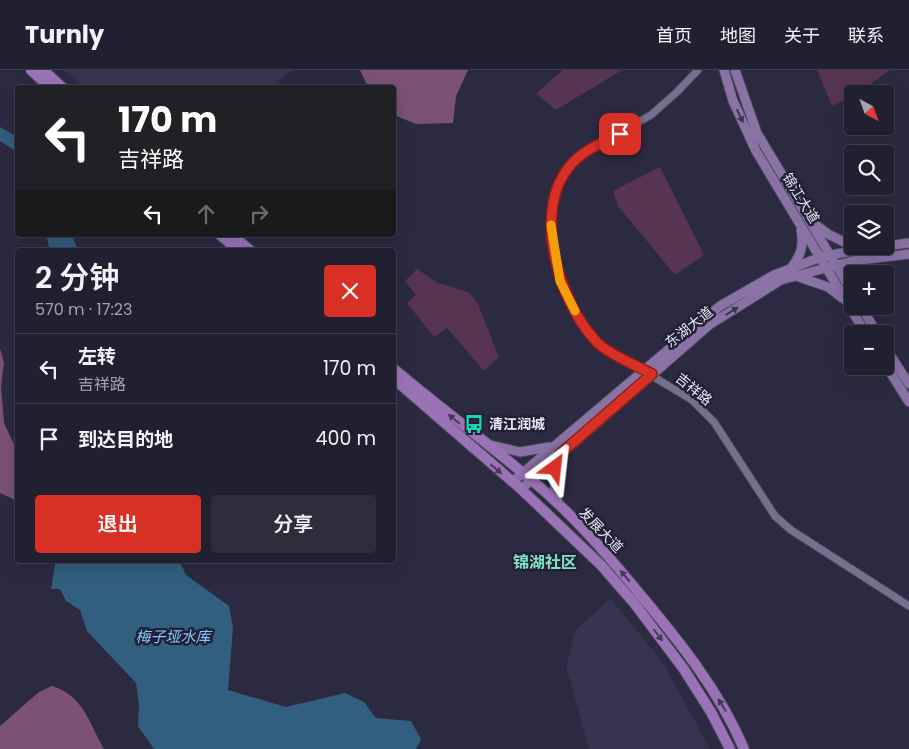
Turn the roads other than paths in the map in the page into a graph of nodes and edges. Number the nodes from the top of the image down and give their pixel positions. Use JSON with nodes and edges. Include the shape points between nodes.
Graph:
{"nodes":[{"id":1,"x":31,"y":70,"type":"edge"},
{"id":2,"x":43,"y":70,"type":"edge"},
{"id":3,"x":698,"y":70,"type":"edge"},
{"id":4,"x":724,"y":70,"type":"edge"},
{"id":5,"x":735,"y":70,"type":"edge"},
{"id":6,"x":47,"y":85,"type":"edge"},
{"id":7,"x":60,"y":85,"type":"edge"},
{"id":8,"x":804,"y":220,"type":"junction"},
{"id":9,"x":222,"y":237,"type":"edge"},
{"id":10,"x":234,"y":237,"type":"edge"},
{"id":11,"x":844,"y":241,"type":"edge"},
{"id":12,"x":909,"y":244,"type":"edge"},
{"id":13,"x":894,"y":245,"type":"edge"},
{"id":14,"x":236,"y":248,"type":"edge"},
{"id":15,"x":248,"y":248,"type":"edge"},
{"id":16,"x":844,"y":251,"type":"edge"},
{"id":17,"x":909,"y":254,"type":"edge"},
{"id":18,"x":826,"y":256,"type":"junction"},
{"id":19,"x":862,"y":259,"type":"junction"},
{"id":20,"x":837,"y":265,"type":"junction"},
{"id":21,"x":857,"y":265,"type":"edge"},
{"id":22,"x":826,"y":268,"type":"junction"},
{"id":23,"x":793,"y":272,"type":"junction"},
{"id":24,"x":844,"y":278,"type":"edge"},
{"id":25,"x":844,"y":297,"type":"edge"},
{"id":26,"x":844,"y":300,"type":"edge"},
{"id":27,"x":894,"y":361,"type":"edge"},
{"id":28,"x":643,"y":369,"type":"junction"},
{"id":29,"x":396,"y":371,"type":"edge"},
{"id":30,"x":652,"y":374,"type":"junction"},
{"id":31,"x":892,"y":375,"type":"edge"},
{"id":32,"x":396,"y":381,"type":"edge"},
{"id":33,"x":909,"y":384,"type":"edge"},
{"id":34,"x":909,"y":402,"type":"edge"},
{"id":35,"x":481,"y":441,"type":"junction"},
{"id":36,"x":554,"y":445,"type":"junction"},
{"id":37,"x":560,"y":454,"type":"junction"},
{"id":38,"x":522,"y":472,"type":"junction"},
{"id":39,"x":530,"y":479,"type":"junction"},
{"id":40,"x":512,"y":482,"type":"junction"},
{"id":41,"x":521,"y":489,"type":"junction"},
{"id":42,"x":560,"y":508,"type":"junction"},
{"id":43,"x":909,"y":606,"type":"edge"},
{"id":44,"x":730,"y":749,"type":"edge"},
{"id":45,"x":744,"y":749,"type":"edge"}],
"edges":[{"from":1,"to":6,"type":"highway"},
{"from":2,"to":7,"type":"highway"},
{"from":3,"to":28,"type":"street","name":"吉祥路","via":[[651,115],[588,150],[568,167],[552,199],[551,228],[560,281],[574,309],[594,341]]},
{"from":4,"to":8,"type":"main road","name":"锦江大道","one_way":true,"via":[[733,101],[756,151]]},
{"from":5,"to":8,"type":"main road","name":"锦江大道","via":[[758,133]]},
{"from":8,"to":11,"type":"main road"},
{"from":8,"to":18,"type":"main road","name":"锦江大道"},
{"from":8,"to":23,"type":"main road","via":[[804,242]]},
{"from":9,"to":14,"type":"highway"},
{"from":10,"to":15,"type":"highway"},
{"from":12,"to":13,"type":"main road"},
{"from":16,"to":18,"type":"main road","name":"东湖大道"},
{"from":17,"to":19,"type":"main road","name":"东湖大道"},
{"from":18,"to":20,"type":"main road","name":"锦江大道"},
{"from":18,"to":22,"type":"main road","name":"锦江大道"},
{"from":18,"to":23,"type":"main road","name":"东湖大道"},
{"from":19,"to":20,"type":"main road","name":"东湖大道"},
{"from":19,"to":21,"type":"main road"},
{"from":20,"to":22,"type":"main road","name":"东湖大道"},
{"from":20,"to":24,"type":"main road","name":"锦江大道"},
{"from":22,"to":23,"type":"main road","name":"东湖大道"},
{"from":22,"to":25,"type":"main road","name":"锦江大道"},
{"from":23,"to":26,"type":"main road","via":[[828,287]]},
{"from":23,"to":28,"type":"main road","name":"东湖大道","via":[[774,275],[720,306]]},
{"from":30,"to":23,"type":"main road","name":"东湖大道","one_way":true,"via":[[709,325]]},
{"from":27,"to":33,"type":"main road"},
{"from":28,"to":30,"type":"street","name":"吉祥路"},
{"from":28,"to":36,"type":"main road","name":"东湖大道"},
{"from":35,"to":29,"type":"highway","name":"发展大道","one_way":true},
{"from":30,"to":37,"type":"main road","name":"东湖大道"},
{"from":30,"to":43,"type":"street","name":"吉祥路","via":[[692,400],[714,422],[775,516],[791,530]]},
{"from":31,"to":34,"type":"main road"},
{"from":32,"to":40,"type":"highway","name":"发展大道","one_way":true},
{"from":35,"to":36,"type":"main road","via":[[520,452]]},
{"from":35,"to":38,"type":"highway","name":"发展大道"},
{"from":36,"to":38,"type":"main road","name":"东湖大道"},
{"from":37,"to":39,"type":"main road","name":"东湖大道"},
{"from":37,"to":42,"type":"main road","via":[[554,479],[555,497]]},
{"from":38,"to":39,"type":"highway","name":"发展大道"},
{"from":38,"to":40,"type":"main road","name":"东湖大道"},
{"from":39,"to":41,"type":"main road","name":"东湖大道"},
{"from":39,"to":42,"type":"highway","name":"发展大道"},
{"from":40,"to":41,"type":"highway","name":"发展大道"},
{"from":41,"to":44,"type":"highway","name":"发展大道","one_way":true,"via":[[601,565],[634,603],[683,668]]},
{"from":45,"to":42,"type":"highway","name":"发展大道","one_way":true,"via":[[726,711],[692,657],[609,557]]}]}
